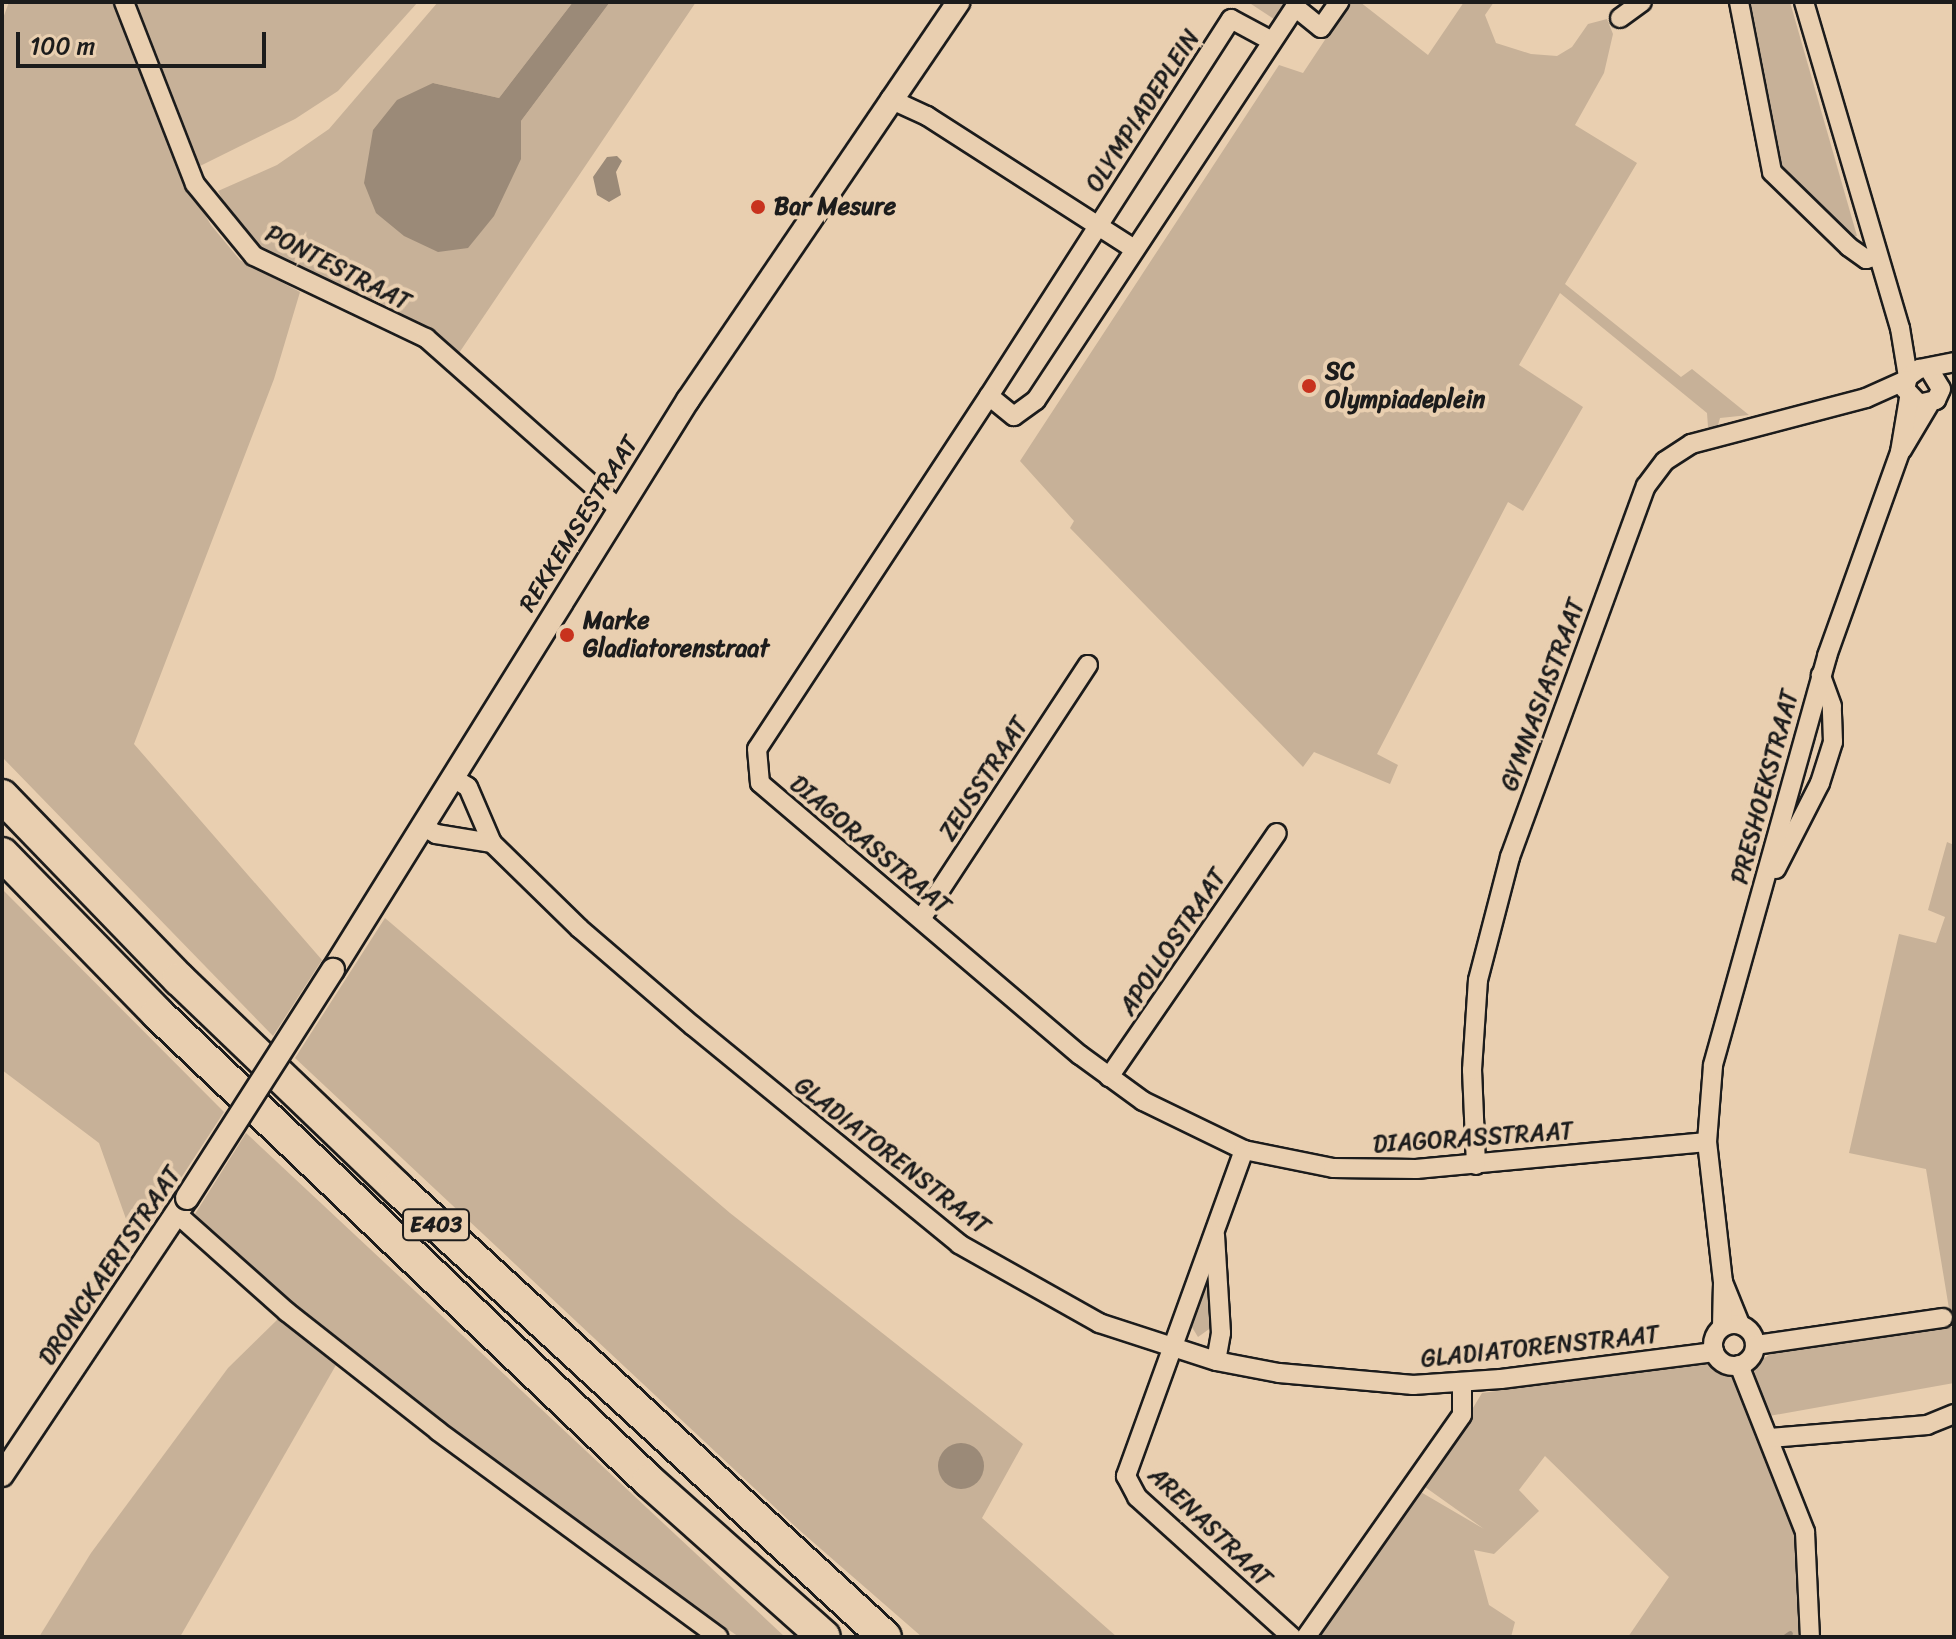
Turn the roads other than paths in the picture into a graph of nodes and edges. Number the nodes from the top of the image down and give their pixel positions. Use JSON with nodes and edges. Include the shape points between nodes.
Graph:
{"nodes":[{"id":1,"x":124,"y":2,"type":"edge"},
{"id":2,"x":958,"y":2,"type":"edge"},
{"id":3,"x":1339,"y":2,"type":"edge"},
{"id":4,"x":1642,"y":2,"type":"edge"},
{"id":5,"x":1739,"y":2,"type":"edge"},
{"id":6,"x":1804,"y":2,"type":"edge"},
{"id":7,"x":1620,"y":18,"type":"dead end"},
{"id":8,"x":1270,"y":40,"type":"junction"},
{"id":9,"x":894,"y":93,"type":"junction"},
{"id":10,"x":1101,"y":228,"type":"junction"},
{"id":11,"x":1133,"y":248,"type":"junction"},
{"id":12,"x":1877,"y":256,"type":"junction"},
{"id":13,"x":1900,"y":328,"type":"junction"},
{"id":14,"x":1954,"y":362,"type":"edge"},
{"id":15,"x":1928,"y":369,"type":"junction"},
{"id":16,"x":1908,"y":388,"type":"junction"},
{"id":17,"x":1942,"y":392,"type":"edge"},
{"id":18,"x":989,"y":396,"type":"junction"},
{"id":19,"x":1900,"y":452,"type":"junction"},
{"id":20,"x":619,"y":509,"type":"junction"},
{"id":21,"x":1088,"y":665,"type":"dead end"},
{"id":22,"x":1821,"y":675,"type":"junction"},
{"id":23,"x":453,"y":778,"type":"junction"},
{"id":24,"x":2,"y":796,"type":"edge"},
{"id":25,"x":424,"y":827,"type":"junction"},
{"id":26,"x":1277,"y":833,"type":"dead end"},
{"id":27,"x":492,"y":843,"type":"junction"},
{"id":28,"x":2,"y":854,"type":"edge"},
{"id":29,"x":1756,"y":911,"type":"junction"},
{"id":30,"x":921,"y":919,"type":"junction"},
{"id":31,"x":1109,"y":1077,"type":"junction"},
{"id":32,"x":260,"y":1084,"type":"joint"},
{"id":33,"x":1707,"y":1142,"type":"junction"},
{"id":34,"x":1244,"y":1150,"type":"junction"},
{"id":35,"x":1476,"y":1165,"type":"junction"},
{"id":36,"x":182,"y":1206,"type":"junction"},
{"id":37,"x":1214,"y":1229,"type":"junction"},
{"id":38,"x":1943,"y":1318,"type":"dead end"},
{"id":39,"x":1731,"y":1325,"type":"junction"},
{"id":40,"x":1755,"y":1345,"type":"junction"},
{"id":41,"x":1169,"y":1348,"type":"junction"},
{"id":42,"x":1714,"y":1352,"type":"junction"},
{"id":43,"x":1216,"y":1361,"type":"junction"},
{"id":44,"x":1739,"y":1365,"type":"junction"},
{"id":45,"x":1462,"y":1383,"type":"junction"},
{"id":46,"x":1954,"y":1414,"type":"edge"},
{"id":47,"x":1770,"y":1438,"type":"junction"},
{"id":48,"x":2,"y":1475,"type":"edge"},
{"id":49,"x":718,"y":1637,"type":"edge"},
{"id":50,"x":824,"y":1637,"type":"edge"},
{"id":51,"x":885,"y":1637,"type":"edge"},
{"id":52,"x":1292,"y":1637,"type":"edge"},
{"id":53,"x":1306,"y":1637,"type":"edge"},
{"id":54,"x":1810,"y":1637,"type":"edge"}],
"edges":[{"from":1,"to":20,"type":"street","name":"PONTESTRAAT","via":[[195,184],[254,256],[426,338]]},
{"from":2,"to":9,"type":"street","name":"REKKEMSESTRAAT"},
{"from":3,"to":8,"type":"street","via":[[1321,28],[1295,7]]},
{"from":4,"to":7,"type":"street"},
{"from":5,"to":12,"type":"street","via":[[1772,172],[1849,247],[1866,259]]},
{"from":6,"to":12,"type":"street"},
{"from":8,"to":10,"type":"street","name":"OLYMPIADEPLEIN","via":[[1231,19],[1112,200]]},
{"from":8,"to":11,"type":"street"},
{"from":9,"to":10,"type":"street"},
{"from":9,"to":20,"type":"street","name":"REKKEMSESTRAAT"},
{"from":10,"to":11,"type":"street","name":"OLYMPIADEPLEIN"},
{"from":10,"to":18,"type":"street","name":"OLYMPIADEPLEIN"},
{"from":11,"to":18,"type":"street","via":[[1025,411],[1014,416]]},
{"from":12,"to":13,"type":"street"},
{"from":13,"to":15,"type":"street"},
{"from":13,"to":16,"type":"street","name":"PRESHOEKSTRAAT"},
{"from":14,"to":15,"type":"street"},
{"from":15,"to":16,"type":"street"},
{"from":15,"to":17,"type":"street"},
{"from":16,"to":17,"type":"street"},
{"from":16,"to":19,"type":"street","name":"PRESHOEKSTRAAT"},
{"from":16,"to":35,"type":"street","name":"GYMNASIASTRAAT","via":[[1890,401],[1866,398],[1691,444],[1665,461],[1646,486],[1510,857],[1482,965],[1472,1070]]},
{"from":17,"to":19,"type":"street","name":"PRESHOEKSTRAAT"},
{"from":18,"to":30,"type":"street","name":"DIAGORASSTRAAT","via":[[757,749],[760,783]]},
{"from":19,"to":22,"type":"street","name":"PRESHOEKSTRAAT"},
{"from":20,"to":23,"type":"street","name":"REKKEMSESTRAAT"},
{"from":21,"to":30,"type":"street","name":"ZEUSSTRAAT"},
{"from":22,"to":29,"type":"street","name":"PRESHOEKSTRAAT"},
{"from":22,"to":29,"type":"street","name":"PRESHOEKSTRAAT","via":[[1832,706],[1833,742],[1820,783]]},
{"from":23,"to":25,"type":"street","name":"REKKEMSESTRAAT"},
{"from":23,"to":27,"type":"street","name":"GLADIATORENSTRAAT","via":[[468,787]]},
{"from":24,"to":51,"type":"highway","number":"E403","via":[[179,979],[397,1188]]},
{"from":25,"to":27,"type":"street","via":[[436,834]]},
{"from":25,"to":32,"type":"street","name":"REKKEMSESTRAAT","bridge":true},
{"from":26,"to":31,"type":"street","name":"APOLLOSTRAAT"},
{"from":27,"to":41,"type":"street","name":"GLADIATORENSTRAAT","via":[[682,1017],[959,1244],[1078,1313]]},
{"from":28,"to":50,"type":"highway","number":"E403","via":[[157,1013],[649,1481]]},
{"from":29,"to":33,"type":"street","name":"PRESHOEKSTRAAT","via":[[1713,1065]]},
{"from":30,"to":31,"type":"street","name":"DIAGORASSTRAAT"},
{"from":31,"to":34,"type":"street","name":"DIAGORASSTRAAT","via":[[1143,1101]]},
{"from":32,"to":36,"type":"street","name":"DRONCKAERTSTRAAT","bridge":true},
{"from":33,"to":35,"type":"street","name":"DIAGORASSTRAAT"},
{"from":33,"to":39,"type":"street","name":"PRESHOEKSTRAAT"},
{"from":34,"to":35,"type":"street","name":"DIAGORASSTRAAT","via":[[1333,1168]]},
{"from":34,"to":37,"type":"street"},
{"from":36,"to":48,"type":"street","name":"DRONCKAERTSTRAAT"},
{"from":36,"to":49,"type":"street","via":[[287,1312],[438,1431]]},
{"from":37,"to":41,"type":"street"},
{"from":37,"to":43,"type":"street","via":[[1221,1333]]},
{"from":38,"to":40,"type":"street"},
{"from":39,"to":40,"type":"street","via":[[1751,1332]]},
{"from":39,"to":42,"type":"street","via":[[1714,1338]]},
{"from":40,"to":44,"type":"street","via":[[1751,1358]]},
{"from":41,"to":43,"type":"street","name":"GLADIATORENSTRAAT"},
{"from":41,"to":52,"type":"street","name":"ARENASTRAAT","via":[[1126,1471],[1128,1485]]},
{"from":42,"to":44,"type":"street","via":[[1724,1363]]},
{"from":42,"to":45,"type":"street","name":"GLADIATORENSTRAAT"},
{"from":43,"to":45,"type":"street","name":"GLADIATORENSTRAAT","via":[[1355,1381]]},
{"from":44,"to":47,"type":"street"},
{"from":45,"to":53,"type":"street","via":[[1462,1415]]},
{"from":46,"to":47,"type":"street","via":[[1927,1425]]},
{"from":47,"to":54,"type":"street","via":[[1805,1532]]}]}
